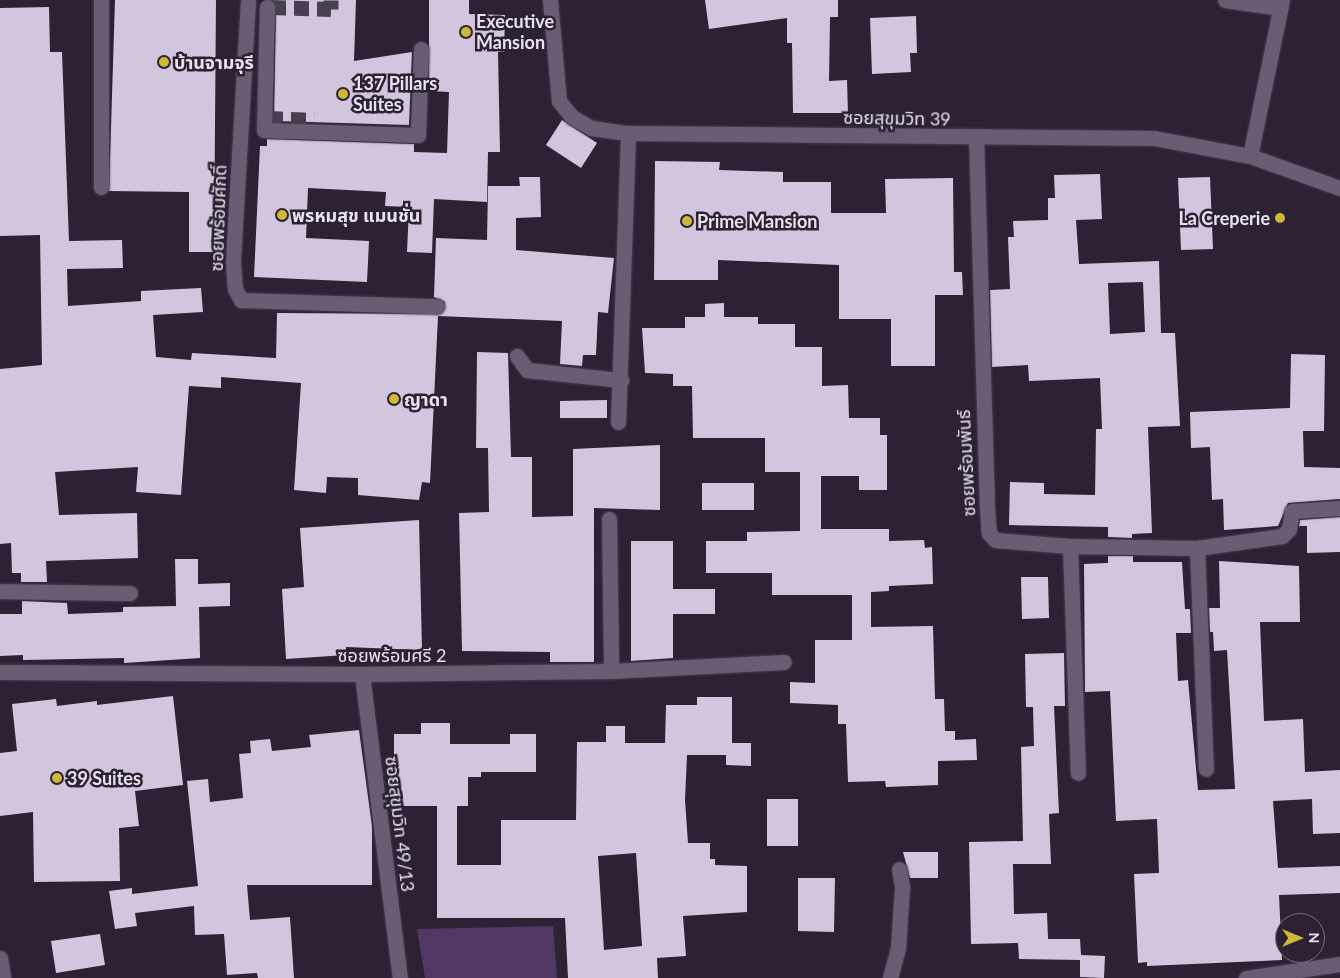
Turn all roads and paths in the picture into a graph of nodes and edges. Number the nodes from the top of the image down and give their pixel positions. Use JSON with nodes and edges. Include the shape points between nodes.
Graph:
{"nodes":[{"id":1,"x":101,"y":0,"type":"edge"},
{"id":2,"x":550,"y":0,"type":"edge"},
{"id":3,"x":1226,"y":0,"type":"edge"},
{"id":4,"x":248,"y":3,"type":"edge"},
{"id":5,"x":1281,"y":4,"type":"edge"},
{"id":6,"x":421,"y":49,"type":"dead end"},
{"id":7,"x":266,"y":122,"type":"junction"},
{"id":8,"x":241,"y":129,"type":"junction"},
{"id":9,"x":628,"y":133,"type":"junction"},
{"id":10,"x":976,"y":137,"type":"junction"},
{"id":11,"x":1250,"y":156,"type":"junction"},
{"id":12,"x":101,"y":187,"type":"dead end"},
{"id":13,"x":1340,"y":188,"type":"edge"},
{"id":14,"x":437,"y":306,"type":"dead end"},
{"id":15,"x":517,"y":356,"type":"dead end"},
{"id":16,"x":620,"y":380,"type":"junction"},
{"id":17,"x":618,"y":422,"type":"dead end"},
{"id":18,"x":1340,"y":508,"type":"edge"},
{"id":19,"x":609,"y":519,"type":"dead end"},
{"id":20,"x":1070,"y":546,"type":"junction"},
{"id":21,"x":1197,"y":548,"type":"junction"},
{"id":22,"x":0,"y":591,"type":"edge"},
{"id":23,"x":130,"y":593,"type":"dead end"},
{"id":24,"x":784,"y":662,"type":"dead end"},
{"id":25,"x":611,"y":671,"type":"junction"},
{"id":26,"x":0,"y":672,"type":"edge"},
{"id":27,"x":362,"y":674,"type":"junction"},
{"id":28,"x":1206,"y":769,"type":"dead end"},
{"id":29,"x":1078,"y":773,"type":"dead end"},
{"id":30,"x":899,"y":869,"type":"dead end"},
{"id":31,"x":0,"y":958,"type":"edge"},
{"id":32,"x":1340,"y":964,"type":"edge"},
{"id":33,"x":3,"y":978,"type":"edge"},
{"id":34,"x":400,"y":978,"type":"edge"},
{"id":35,"x":890,"y":978,"type":"edge"},
{"id":36,"x":1246,"y":978,"type":"edge"}],
"edges":[{"from":1,"to":12,"type":"street"},
{"from":2,"to":9,"type":"street","name":"ซอยสุขุมวิท 39","via":[[559,101],[572,117],[591,128]]},
{"from":3,"to":5,"type":"street"},
{"from":4,"to":7,"type":"street","via":[[269,7]]},
{"from":4,"to":8,"type":"street","name":"ซอยพร้อมศักดิ์"},
{"from":5,"to":11,"type":"street"},
{"from":6,"to":7,"type":"street","via":[[418,135]]},
{"from":7,"to":8,"type":"street"},
{"from":8,"to":14,"type":"street","name":"ซอยพร้อมศักดิ์","via":[[234,262],[235,290],[241,300]]},
{"from":9,"to":10,"type":"street","name":"ซอยสุขุมวิท 39"},
{"from":9,"to":16,"type":"street"},
{"from":10,"to":11,"type":"street","name":"ซอยสุขุมวิท 39","via":[[1154,138]]},
{"from":10,"to":20,"type":"street","name":"ซอยพร้อมพันธ์","via":[[989,533],[995,540]]},
{"from":11,"to":13,"type":"street","name":"ซอยสุขุมวิท 39"},
{"from":15,"to":16,"type":"street","via":[[527,370]]},
{"from":16,"to":17,"type":"street"},
{"from":18,"to":21,"type":"street","name":"ซอยพร้อมพันธ์","via":[[1292,511],[1289,530],[1282,536]]},
{"from":19,"to":25,"type":"street"},
{"from":20,"to":21,"type":"street","name":"ซอยพร้อมพันธ์"},
{"from":20,"to":29,"type":"street"},
{"from":21,"to":28,"type":"street"},
{"from":22,"to":23,"type":"street"},
{"from":24,"to":25,"type":"street","name":"ซอยพร้อมศรี 2"},
{"from":25,"to":27,"type":"street","name":"ซอยพร้อมศรี 2"},
{"from":26,"to":27,"type":"street","name":"ซอยพร้อมศรี 2"},
{"from":27,"to":34,"type":"street","name":"ซอยสุขุมวิท 49/13"},
{"from":30,"to":35,"type":"street","via":[[902,887],[898,948]]},
{"from":31,"to":33,"type":"street"},
{"from":32,"to":36,"type":"street"}]}
